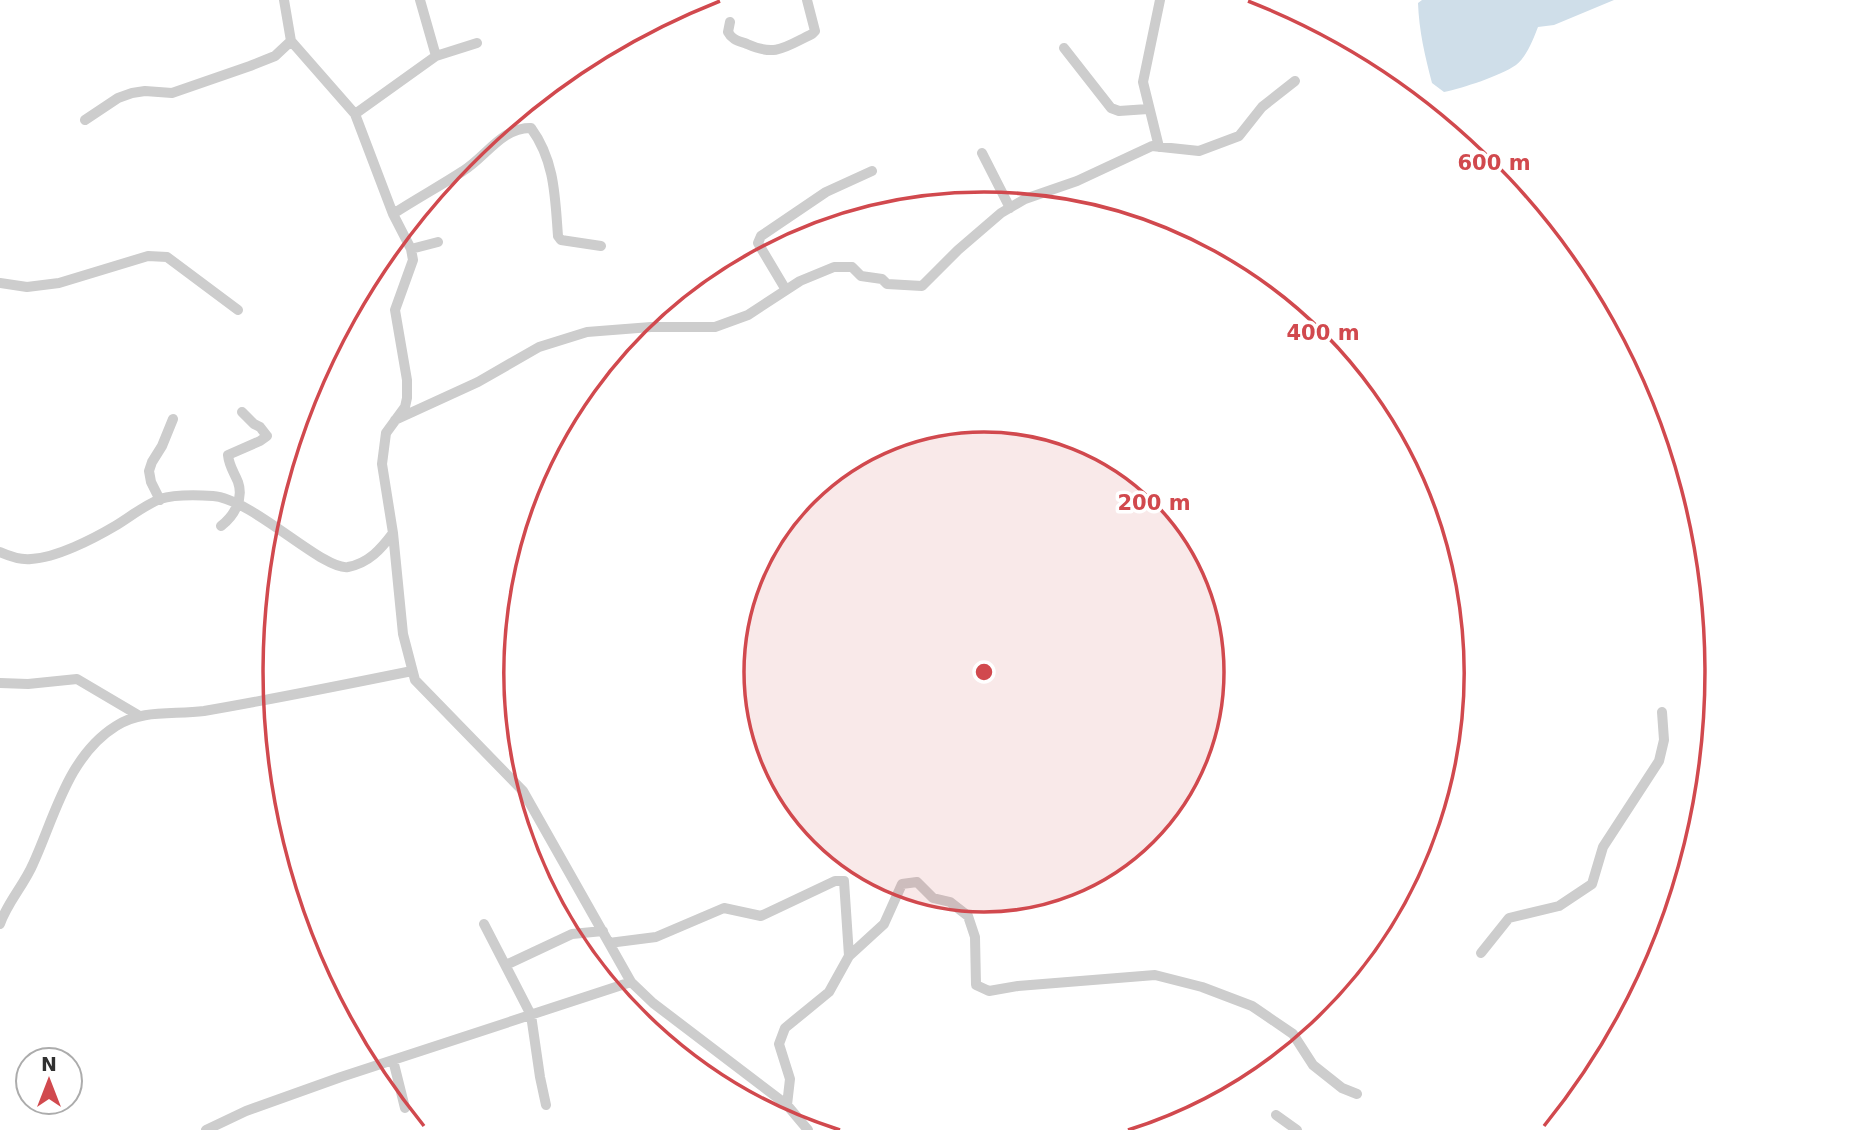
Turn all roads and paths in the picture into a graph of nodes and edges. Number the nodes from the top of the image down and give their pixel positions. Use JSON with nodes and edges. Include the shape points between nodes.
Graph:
{"nodes":[{"id":1,"x":284,"y":0,"type":"edge"},
{"id":2,"x":421,"y":0,"type":"edge"},
{"id":3,"x":807,"y":0,"type":"edge"},
{"id":4,"x":1160,"y":0,"type":"edge"},
{"id":5,"x":730,"y":22,"type":"dead end"},
{"id":6,"x":291,"y":41,"type":"junction"},
{"id":7,"x":477,"y":43,"type":"dead end"},
{"id":8,"x":1064,"y":48,"type":"dead end"},
{"id":9,"x":436,"y":56,"type":"junction"},
{"id":10,"x":1295,"y":81,"type":"dead end"},
{"id":11,"x":1148,"y":109,"type":"junction"},
{"id":12,"x":355,"y":114,"type":"junction"},
{"id":13,"x":85,"y":120,"type":"dead end"},
{"id":14,"x":1159,"y":147,"type":"junction"},
{"id":15,"x":982,"y":153,"type":"dead end"},
{"id":16,"x":872,"y":171,"type":"dead end"},
{"id":17,"x":1010,"y":208,"type":"junction"},
{"id":18,"x":393,"y":215,"type":"junction"},
{"id":19,"x":438,"y":242,"type":"dead end"},
{"id":20,"x":601,"y":246,"type":"dead end"},
{"id":21,"x":411,"y":249,"type":"junction"},
{"id":22,"x":0,"y":283,"type":"edge"},
{"id":23,"x":786,"y":290,"type":"junction"},
{"id":24,"x":238,"y":310,"type":"dead end"},
{"id":25,"x":242,"y":412,"type":"dead end"},
{"id":26,"x":173,"y":419,"type":"dead end"},
{"id":27,"x":395,"y":421,"type":"junction"},
{"id":28,"x":160,"y":500,"type":"junction"},
{"id":29,"x":237,"y":502,"type":"junction"},
{"id":30,"x":221,"y":526,"type":"dead end"},
{"id":31,"x":393,"y":533,"type":"junction"},
{"id":32,"x":0,"y":552,"type":"edge"},
{"id":33,"x":412,"y":671,"type":"junction"},
{"id":34,"x":0,"y":682,"type":"edge"},
{"id":35,"x":1662,"y":712,"type":"dead end"},
{"id":36,"x":138,"y":715,"type":"junction"},
{"id":37,"x":484,"y":924,"type":"dead end"},
{"id":38,"x":0,"y":925,"type":"edge"},
{"id":39,"x":603,"y":930,"type":"junction"},
{"id":40,"x":609,"y":943,"type":"junction"},
{"id":41,"x":1481,"y":953,"type":"dead end"},
{"id":42,"x":849,"y":956,"type":"junction"},
{"id":43,"x":506,"y":965,"type":"junction"},
{"id":44,"x":631,"y":982,"type":"junction"},
{"id":45,"x":531,"y":1015,"type":"junction"},
{"id":46,"x":393,"y":1060,"type":"junction"},
{"id":47,"x":1357,"y":1094,"type":"dead end"},
{"id":48,"x":547,"y":1105,"type":"dead end"},
{"id":49,"x":787,"y":1105,"type":"junction"},
{"id":50,"x":405,"y":1108,"type":"dead end"},
{"id":51,"x":1276,"y":1115,"type":"dead end"},
{"id":52,"x":206,"y":1130,"type":"edge"},
{"id":53,"x":808,"y":1130,"type":"edge"},
{"id":54,"x":1297,"y":1130,"type":"edge"}],
"edges":[{"from":1,"to":6,"type":"street"},
{"from":2,"to":9,"type":"street"},
{"from":3,"to":5,"type":"street","via":[[815,24],[813,34],[775,51],[761,51],[731,38]]},
{"from":4,"to":11,"type":"street","via":[[1143,82]]},
{"from":6,"to":12,"type":"street"},
{"from":6,"to":13,"type":"street","via":[[275,56],[172,93],[145,91],[118,98]]},
{"from":7,"to":9,"type":"street"},
{"from":8,"to":11,"type":"street","via":[[1111,108]]},
{"from":9,"to":12,"type":"street"},
{"from":10,"to":14,"type":"street","via":[[1262,107],[1239,136],[1199,151]]},
{"from":11,"to":14,"type":"street"},
{"from":12,"to":18,"type":"street"},
{"from":14,"to":17,"type":"street","via":[[1152,146]]},
{"from":15,"to":17,"type":"street"},
{"from":16,"to":23,"type":"street","via":[[826,192],[761,236],[758,243]]},
{"from":17,"to":23,"type":"street","via":[[922,286],[887,284],[860,276],[852,267],[834,267]]},
{"from":18,"to":20,"type":"street","via":[[464,171],[491,146],[522,128],[531,128],[546,152],[558,236]]},
{"from":18,"to":21,"type":"street"},
{"from":19,"to":21,"type":"street"},
{"from":21,"to":27,"type":"street","via":[[413,260],[395,310],[407,380],[405,407]]},
{"from":22,"to":24,"type":"street","via":[[27,287],[59,284],[148,256],[167,257]]},
{"from":23,"to":27,"type":"street","via":[[748,315],[715,327],[587,332],[539,347]]},
{"from":25,"to":29,"type":"street","via":[[267,436],[228,455],[238,484]]},
{"from":26,"to":28,"type":"street","via":[[149,471]]},
{"from":27,"to":31,"type":"street","via":[[386,433],[382,464]]},
{"from":28,"to":29,"type":"street","via":[[186,495]]},
{"from":28,"to":32,"type":"street","via":[[65,551],[31,559]]},
{"from":29,"to":30,"type":"street","via":[[237,509]]},
{"from":29,"to":31,"type":"street","via":[[335,565],[347,567],[376,555]]},
{"from":31,"to":33,"type":"street","via":[[403,634]]},
{"from":33,"to":36,"type":"street","via":[[211,709]]},
{"from":33,"to":39,"type":"street","via":[[415,680],[523,791]]},
{"from":34,"to":36,"type":"street","via":[[77,679]]},
{"from":35,"to":41,"type":"street","via":[[1664,740],[1659,761],[1603,847],[1592,884],[1559,906],[1509,918]]},
{"from":36,"to":38,"type":"street","via":[[87,750]]},
{"from":37,"to":43,"type":"street"},
{"from":39,"to":40,"type":"street"},
{"from":39,"to":43,"type":"street","via":[[572,934]]},
{"from":40,"to":42,"type":"street","via":[[656,937],[724,908],[761,916],[844,881]]},
{"from":40,"to":44,"type":"street"},
{"from":42,"to":47,"type":"street","via":[[884,924],[902,884],[917,882],[933,898],[950,902],[968,916],[975,937],[976,985],[989,991],[1155,975],[1202,987],[1252,1006],[1293,1034],[1313,1065]]},
{"from":42,"to":49,"type":"street","via":[[829,992],[785,1028],[779,1044],[790,1079]]},
{"from":43,"to":45,"type":"street"},
{"from":44,"to":45,"type":"street"},
{"from":44,"to":49,"type":"street"},
{"from":45,"to":46,"type":"street"},
{"from":45,"to":48,"type":"street"},
{"from":46,"to":50,"type":"street"},
{"from":46,"to":52,"type":"street","via":[[246,1111]]},
{"from":49,"to":53,"type":"street"},
{"from":51,"to":54,"type":"street"}]}
